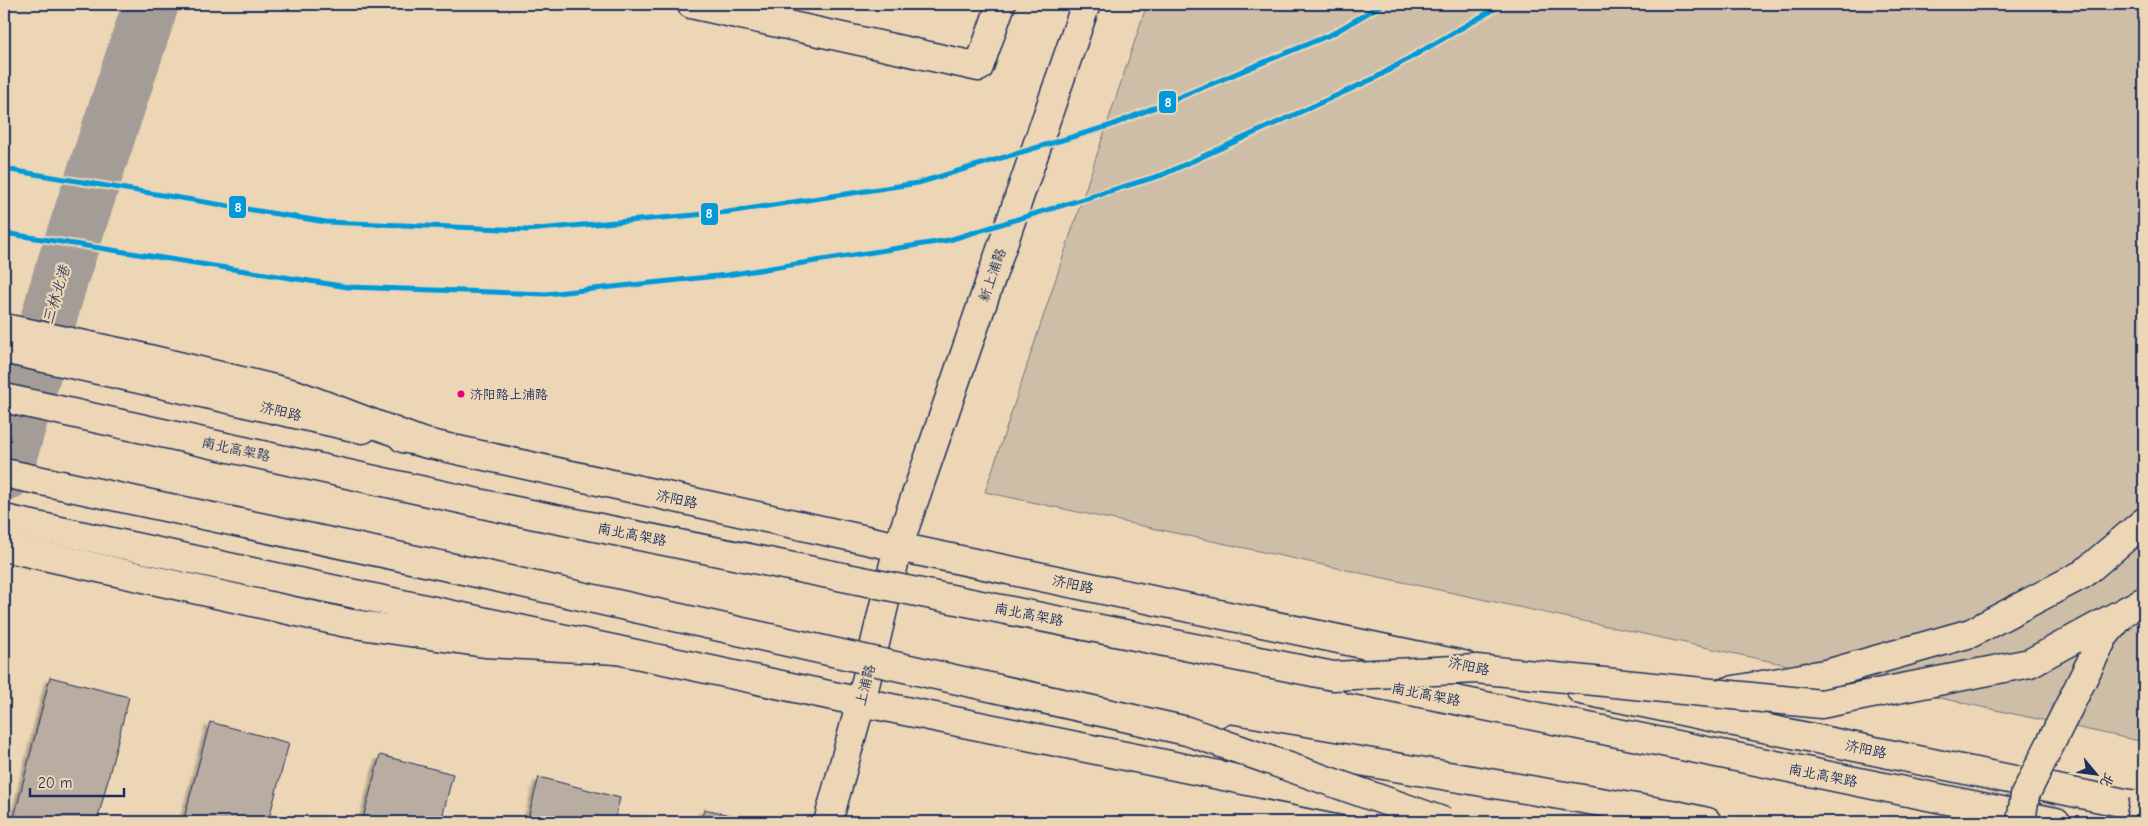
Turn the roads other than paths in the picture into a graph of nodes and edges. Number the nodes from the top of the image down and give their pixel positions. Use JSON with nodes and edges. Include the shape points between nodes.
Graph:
{"nodes":[{"id":1,"x":691,"y":4,"type":"edge"},
{"id":2,"x":1001,"y":4,"type":"edge"},
{"id":3,"x":1086,"y":4,"type":"edge"},
{"id":4,"x":4,"y":328,"type":"edge"},
{"id":5,"x":4,"y":349,"type":"edge"},
{"id":6,"x":4,"y":398,"type":"edge"},
{"id":7,"x":427,"y":444,"type":"junction"},
{"id":8,"x":4,"y":473,"type":"edge"},
{"id":9,"x":4,"y":519,"type":"edge"},
{"id":10,"x":2144,"y":522,"type":"edge"},
{"id":11,"x":4,"y":547,"type":"edge"},
{"id":12,"x":898,"y":547,"type":"junction"},
{"id":13,"x":2144,"y":590,"type":"edge"},
{"id":14,"x":2144,"y":601,"type":"edge"},
{"id":15,"x":617,"y":650,"type":"junction"},
{"id":16,"x":1333,"y":676,"type":"junction"},
{"id":17,"x":1719,"y":693,"type":"junction"},
{"id":18,"x":861,"y":702,"type":"junction"},
{"id":19,"x":1188,"y":731,"type":"junction"},
{"id":20,"x":2144,"y":801,"type":"edge"},
{"id":21,"x":2144,"y":807,"type":"edge"},
{"id":22,"x":828,"y":822,"type":"edge"},
{"id":23,"x":1445,"y":822,"type":"edge"},
{"id":24,"x":1449,"y":822,"type":"edge"},
{"id":25,"x":1707,"y":822,"type":"edge"},
{"id":26,"x":2021,"y":822,"type":"edge"},
{"id":27,"x":2056,"y":822,"type":"edge"},
{"id":28,"x":2140,"y":822,"type":"edge"}],
"edges":[{"from":1,"to":2,"type":"main road","via":[[979,66]]},
{"from":3,"to":12,"type":"main road","name":"新上浦路"},
{"from":4,"to":7,"type":"main road","via":[[295,394]]},
{"from":5,"to":7,"type":"main road","name":"济阳路"},
{"from":6,"to":16,"type":"main road","name":"南北高架路","bridge":true,"via":[[500,508]]},
{"from":7,"to":12,"type":"main road","name":"济阳路"},
{"from":8,"to":19,"type":"main road","bridge":true,"via":[[482,574]]},
{"from":9,"to":15,"type":"main road"},
{"from":10,"to":17,"type":"main road","via":[[2084,574],[1971,633],[1830,673]]},
{"from":11,"to":15,"type":"main road","via":[[347,622],[485,643]]},
{"from":12,"to":18,"type":"main road","name":"上浦路"},
{"from":12,"to":21,"type":"main road","name":"济阳路"},
{"from":13,"to":26,"type":"main road","bridge":true,"via":[[2104,636],[2025,795]]},
{"from":14,"to":17,"type":"main road","bridge":true,"via":[[2030,663],[1821,704]]},
{"from":15,"to":18,"type":"main road"},
{"from":16,"to":17,"type":"main road","bridge":true,"via":[[1476,669]]},
{"from":16,"to":27,"type":"main road","name":"南北高架路","bridge":true},
{"from":18,"to":22,"type":"main road","name":"上浦路"},
{"from":18,"to":24,"type":"main road"},
{"from":19,"to":23,"type":"main road","bridge":true},
{"from":19,"to":25,"type":"main road","bridge":true},
{"from":20,"to":28,"type":"main road","bridge":true}]}
